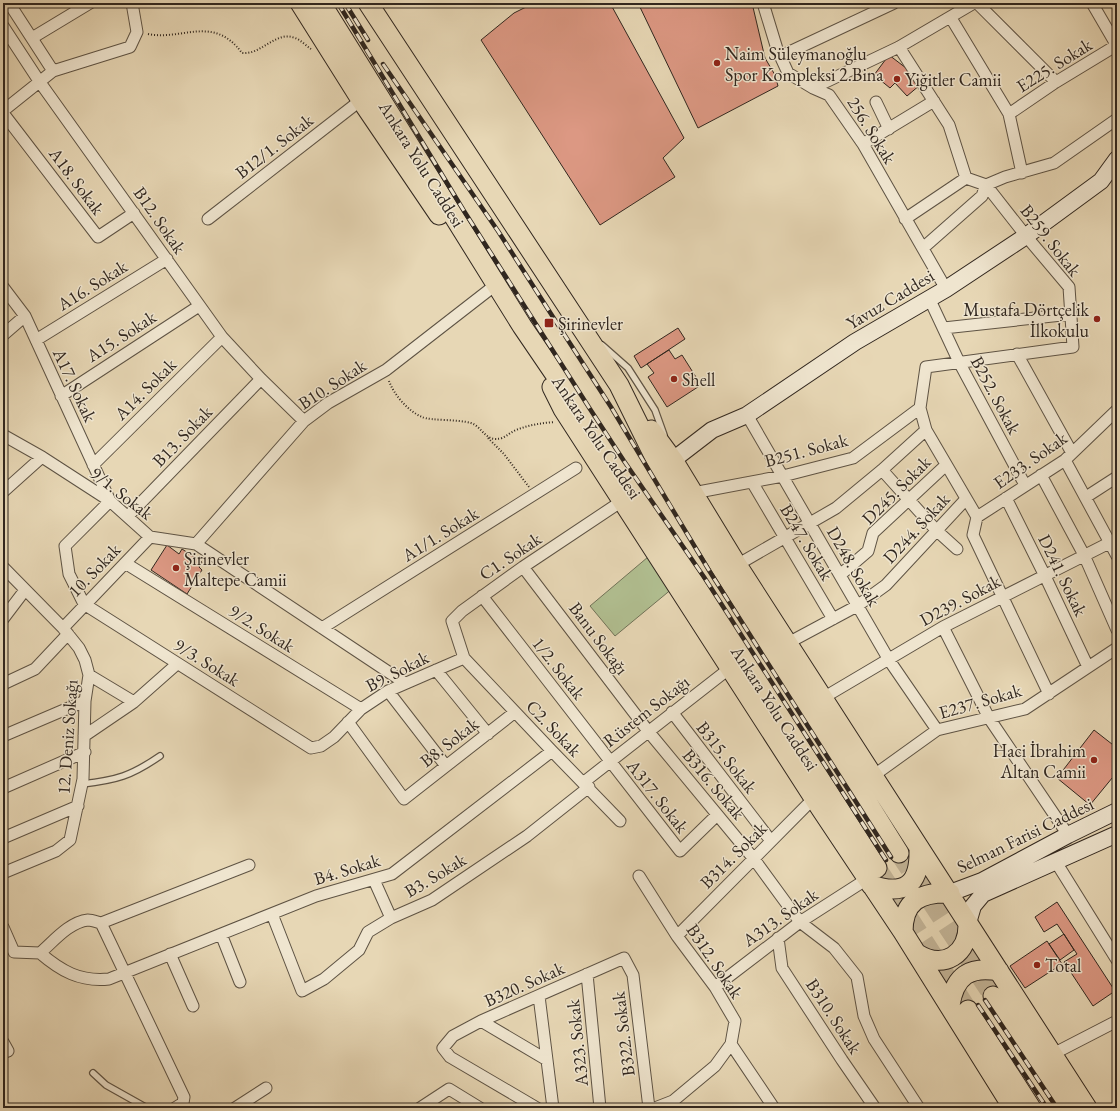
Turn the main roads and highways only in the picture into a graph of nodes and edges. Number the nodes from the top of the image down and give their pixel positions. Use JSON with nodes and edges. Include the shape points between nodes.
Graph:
{"nodes":[{"id":1,"x":300,"y":3,"type":"edge"},
{"id":2,"x":321,"y":3,"type":"edge"},
{"id":3,"x":368,"y":3,"type":"edge"},
{"id":4,"x":382,"y":3,"type":"edge"},
{"id":5,"x":1117,"y":159,"type":"edge"},
{"id":6,"x":531,"y":252,"type":"junction"},
{"id":7,"x":527,"y":334,"type":"junction"},
{"id":8,"x":619,"y":385,"type":"junction"},
{"id":9,"x":673,"y":460,"type":"junction"},
{"id":10,"x":1117,"y":811,"type":"edge"},
{"id":11,"x":1117,"y":834,"type":"edge"},
{"id":12,"x":919,"y":849,"type":"junction"},
{"id":13,"x":899,"y":853,"type":"tunnel mouth"},
{"id":14,"x":872,"y":877,"type":"junction"},
{"id":15,"x":950,"y":893,"type":"junction"},
{"id":16,"x":968,"y":923,"type":"junction"},
{"id":17,"x":903,"y":932,"type":"junction"},
{"id":18,"x":916,"y":953,"type":"junction"},
{"id":19,"x":999,"y":971,"type":"junction"},
{"id":20,"x":993,"y":996,"type":"tunnel mouth"},
{"id":21,"x":950,"y":1005,"type":"junction"},
{"id":22,"x":968,"y":1010,"type":"tunnel mouth"},
{"id":23,"x":1013,"y":1108,"type":"edge"},
{"id":24,"x":1031,"y":1108,"type":"edge"},
{"id":25,"x":1068,"y":1108,"type":"edge"},
{"id":26,"x":1087,"y":1108,"type":"edge"}],
"edges":[{"from":1,"to":7,"type":"highway","via":[[361,100],[489,290]]},
{"from":2,"to":7,"type":"highway","name":"Ankara Yolu Caddesi"},
{"from":3,"to":6,"type":"highway","name":"Ankara Yolu Caddesi"},
{"from":4,"to":6,"type":"highway","via":[[516,216]]},
{"from":5,"to":9,"type":"main road","name":"Yavuz Caddesi","via":[[1101,181],[1026,236],[946,289],[855,342],[747,415],[712,430]]},
{"from":6,"to":8,"type":"highway","name":"Ankara Yolu Caddesi"},
{"from":7,"to":14,"type":"highway","name":"Ankara Yolu Caddesi","via":[[718,619]]},
{"from":7,"to":14,"type":"highway","via":[[563,410],[814,798]]},
{"from":8,"to":9,"type":"highway"},
{"from":8,"to":13,"type":"highway","name":"Ankara Yolu Caddesi","via":[[664,476]]},
{"from":9,"to":12,"type":"highway","via":[[737,565]]},
{"from":10,"to":15,"type":"main road","name":"Selman Farisi Caddesi","via":[[982,881]]},
{"from":11,"to":16,"type":"main road","name":"Selman Farisi Caddesi","via":[[983,894],[973,906]]},
{"from":12,"to":14,"type":"highway","via":[[918,869],[913,881],[908,885],[894,890]]},
{"from":12,"to":15,"type":"highway"},
{"from":14,"to":17,"type":"highway"},
{"from":15,"to":16,"type":"highway"},
{"from":15,"to":17,"type":"highway","via":[[925,894],[917,898],[905,916]]},
{"from":16,"to":18,"type":"highway","via":[[968,935],[960,952],[940,961],[928,960]]},
{"from":16,"to":19,"type":"highway"},
{"from":17,"to":18,"type":"highway"},
{"from":18,"to":21,"type":"highway"},
{"from":19,"to":21,"type":"highway","via":[[978,970],[963,976],[956,984]]},
{"from":19,"to":26,"type":"highway"},
{"from":20,"to":25,"type":"highway"},
{"from":21,"to":23,"type":"highway"},
{"from":22,"to":24,"type":"highway"}]}
